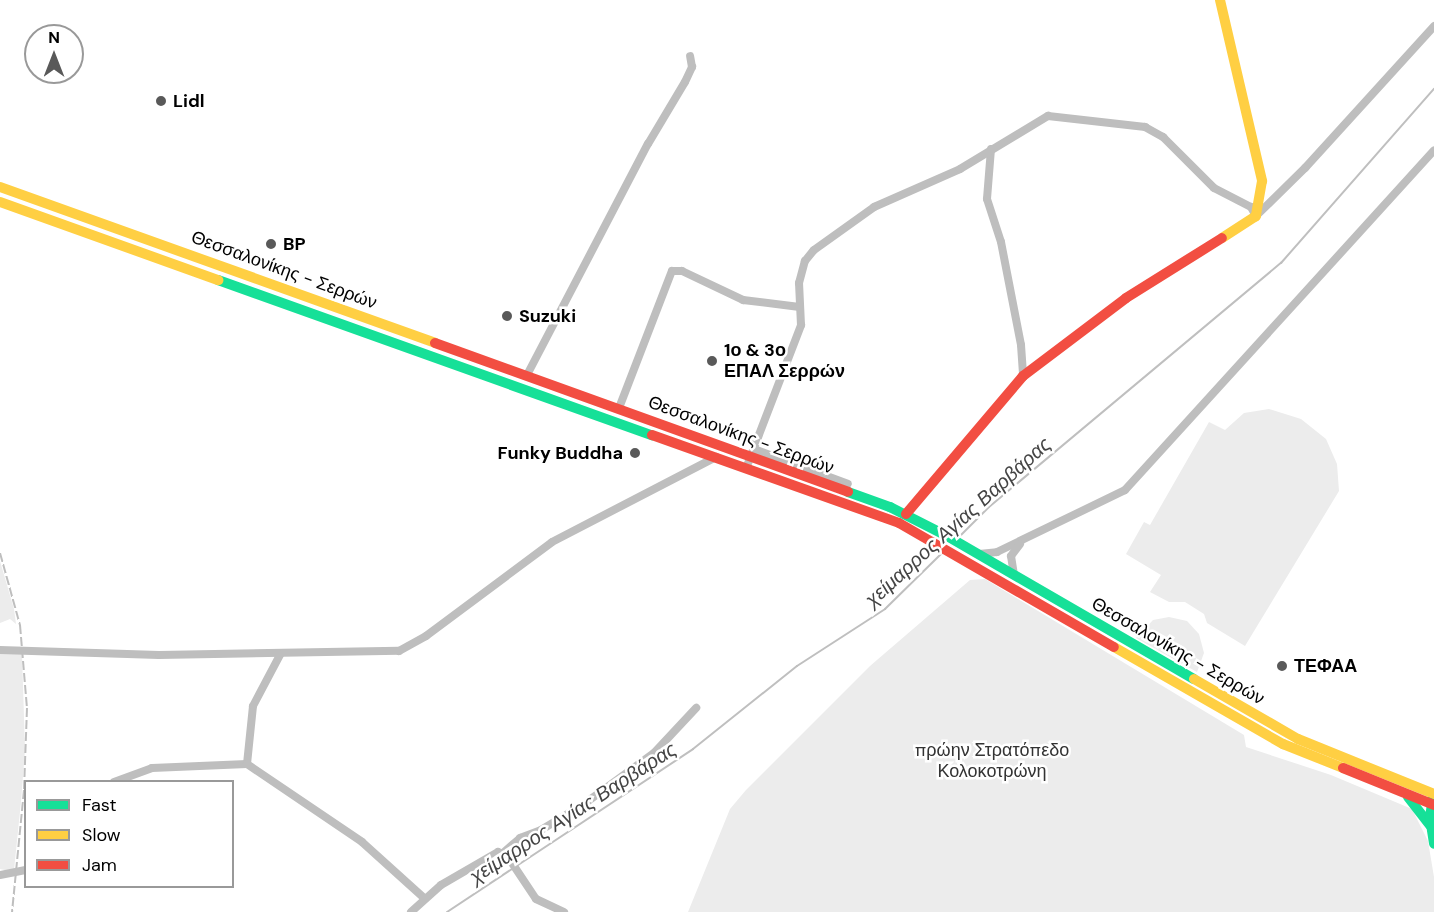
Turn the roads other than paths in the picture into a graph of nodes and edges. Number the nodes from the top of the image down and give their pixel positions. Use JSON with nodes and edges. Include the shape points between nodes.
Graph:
{"nodes":[{"id":1,"x":1220,"y":0,"type":"edge"},
{"id":2,"x":1434,"y":26,"type":"edge"},
{"id":3,"x":690,"y":56,"type":"dead end"},
{"id":4,"x":991,"y":149,"type":"junction"},
{"id":5,"x":1434,"y":150,"type":"edge"},
{"id":6,"x":0,"y":187,"type":"edge"},
{"id":7,"x":0,"y":202,"type":"edge"},
{"id":8,"x":1256,"y":216,"type":"junction"},
{"id":9,"x":800,"y":307,"type":"junction"},
{"id":10,"x":527,"y":375,"type":"junction"},
{"id":11,"x":1023,"y":376,"type":"junction"},
{"id":12,"x":619,"y":408,"type":"junction"},
{"id":13,"x":718,"y":456,"type":"junction"},
{"id":14,"x":750,"y":457,"type":"junction"},
{"id":15,"x":847,"y":487,"type":"junction"},
{"id":16,"x":841,"y":501,"type":"junction"},
{"id":17,"x":906,"y":514,"type":"junction"},
{"id":18,"x":924,"y":529,"type":"junction"},
{"id":19,"x":1029,"y":538,"type":"junction"},
{"id":20,"x":975,"y":553,"type":"junction"},
{"id":21,"x":1014,"y":575,"type":"junction"},
{"id":22,"x":0,"y":651,"type":"edge"},
{"id":23,"x":280,"y":654,"type":"junction"},
{"id":24,"x":696,"y":708,"type":"dead end"},
{"id":25,"x":247,"y":764,"type":"junction"},
{"id":26,"x":119,"y":780,"type":"edge"},
{"id":27,"x":1403,"y":794,"type":"junction"},
{"id":28,"x":1433,"y":799,"type":"edge"},
{"id":29,"x":1431,"y":827,"type":"junction"},
{"id":30,"x":1434,"y":844,"type":"edge"},
{"id":31,"x":506,"y":855,"type":"junction"},
{"id":32,"x":24,"y":870,"type":"edge"},
{"id":33,"x":0,"y":875,"type":"edge"},
{"id":34,"x":424,"y":898,"type":"junction"},
{"id":35,"x":411,"y":912,"type":"edge"},
{"id":36,"x":564,"y":912,"type":"edge"}],
"edges":[{"from":1,"to":8,"type":"main road","via":[[1262,181]]},
{"from":2,"to":8,"type":"street"},
{"from":3,"to":10,"type":"street","via":[[692,66],[685,82],[648,144]]},
{"from":4,"to":8,"type":"street","via":[[1046,116],[1145,127],[1163,137],[1214,188],[1251,207]]},
{"from":4,"to":9,"type":"street","via":[[960,169],[893,195],[811,252],[801,273]]},
{"from":4,"to":11,"type":"street","via":[[987,198],[1021,345]]},
{"from":5,"to":19,"type":"street","via":[[1125,490]]},
{"from":6,"to":10,"type":"main road","name":"Θεσσαλονίκης - Σερρών"},
{"from":7,"to":13,"type":"main road","name":"Θεσσαλονίκης - Σερρών"},
{"from":8,"to":11,"type":"main road","via":[[1126,298]]},
{"from":9,"to":12,"type":"street","via":[[743,300],[682,271],[672,271]]},
{"from":9,"to":14,"type":"street","via":[[801,325]]},
{"from":10,"to":12,"type":"main road","name":"Θεσσαλονίκης - Σερρών"},
{"from":11,"to":17,"type":"main road"},
{"from":12,"to":14,"type":"main road","name":"Θεσσαλονίκης - Σερρών"},
{"from":13,"to":14,"type":"main road","name":"Θεσσαλονίκης - Σερρών"},
{"from":13,"to":23,"type":"street","via":[[537,551],[410,646],[388,653]]},
{"from":14,"to":15,"type":"main road","name":"Θεσσαλονίκης - Σερρών"},
{"from":14,"to":16,"type":"main road","name":"Θεσσαλονίκης - Σερρών"},
{"from":15,"to":16,"type":"street"},
{"from":15,"to":17,"type":"main road","name":"Θεσσαλονίκης - Σερρών"},
{"from":16,"to":18,"type":"main road","name":"Θεσσαλονίκης - Σερρών"},
{"from":17,"to":18,"type":"main road","name":"Θεσσαλονίκης - Σερρών"},
{"from":18,"to":20,"type":"main road","name":"Θεσσαλονίκης - Σερρών"},
{"from":18,"to":27,"type":"main road","name":"Θεσσαλονίκης - Σερρών","via":[[966,561],[1269,737]]},
{"from":19,"to":20,"type":"street","via":[[994,553]]},
{"from":19,"to":21,"type":"street","via":[[1012,553]]},
{"from":20,"to":21,"type":"main road","name":"Θεσσαλονίκης - Σερρών"},
{"from":21,"to":28,"type":"main road","name":"Θεσσαλονίκης - Σερρών","via":[[1293,736]]},
{"from":22,"to":23,"type":"street"},
{"from":23,"to":25,"type":"street","via":[[254,706]]},
{"from":24,"to":31,"type":"street","via":[[654,753],[584,804],[520,838]]},
{"from":25,"to":26,"type":"street","via":[[152,768]]},
{"from":25,"to":34,"type":"street","via":[[362,842]]},
{"from":27,"to":28,"type":"main road","name":"Θεσσαλονίκης - Σερρών"},
{"from":27,"to":29,"type":"main road","via":[[1418,807]]},
{"from":28,"to":29,"type":"main road"},
{"from":29,"to":30,"type":"main road"},
{"from":31,"to":34,"type":"street","via":[[471,866]]},
{"from":31,"to":36,"type":"street","via":[[536,899]]},
{"from":32,"to":33,"type":"street"},
{"from":34,"to":35,"type":"street"}]}
